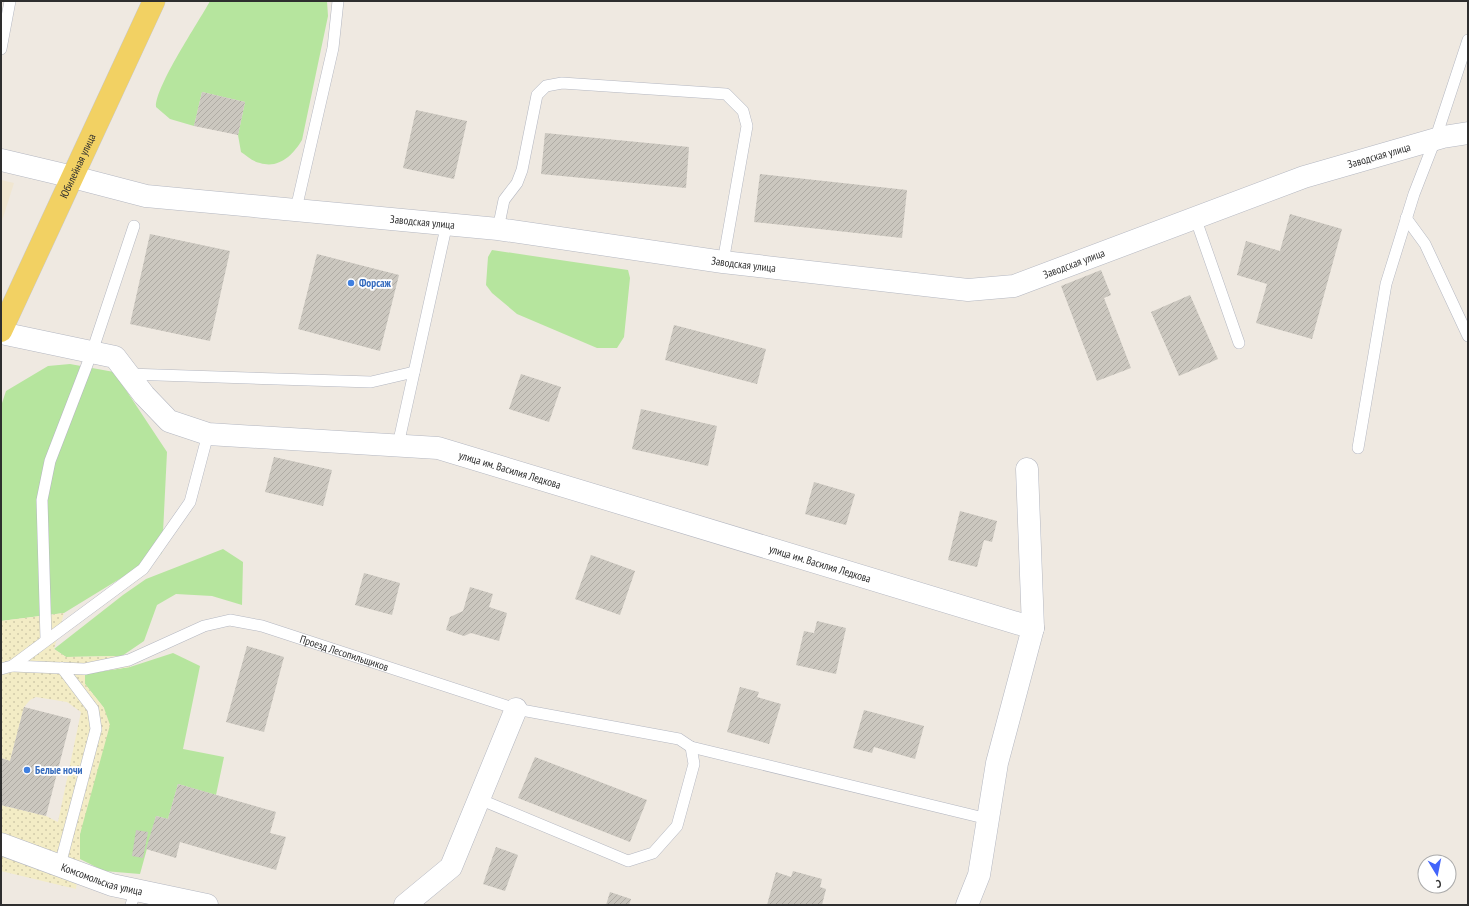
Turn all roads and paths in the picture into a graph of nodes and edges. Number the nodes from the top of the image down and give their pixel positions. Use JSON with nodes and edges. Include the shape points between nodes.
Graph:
{"nodes":[{"id":1,"x":10,"y":1,"type":"edge"},
{"id":2,"x":154,"y":1,"type":"edge"},
{"id":3,"x":338,"y":1,"type":"edge"},
{"id":4,"x":1468,"y":40,"type":"edge"},
{"id":5,"x":1,"y":49,"type":"edge"},
{"id":6,"x":1468,"y":133,"type":"edge"},
{"id":7,"x":1435,"y":140,"type":"junction"},
{"id":8,"x":1,"y":160,"type":"edge"},
{"id":9,"x":73,"y":177,"type":"junction"},
{"id":10,"x":296,"y":210,"type":"junction"},
{"id":11,"x":1195,"y":217,"type":"junction"},
{"id":12,"x":1406,"y":218,"type":"junction"},
{"id":13,"x":447,"y":223,"type":"junction"},
{"id":14,"x":134,"y":226,"type":"dead end"},
{"id":15,"x":498,"y":229,"type":"junction"},
{"id":16,"x":723,"y":262,"type":"junction"},
{"id":17,"x":1,"y":332,"type":"edge"},
{"id":18,"x":1468,"y":336,"type":"edge"},
{"id":19,"x":1239,"y":343,"type":"dead end"},
{"id":20,"x":92,"y":352,"type":"junction"},
{"id":21,"x":414,"y":372,"type":"junction"},
{"id":22,"x":128,"y":374,"type":"junction"},
{"id":23,"x":208,"y":434,"type":"junction"},
{"id":24,"x":398,"y":445,"type":"junction"},
{"id":25,"x":1358,"y":448,"type":"dead end"},
{"id":26,"x":1027,"y":469,"type":"dead end"},
{"id":27,"x":1033,"y":628,"type":"junction"},
{"id":28,"x":46,"y":640,"type":"junction"},
{"id":29,"x":6,"y":667,"type":"edge"},
{"id":30,"x":62,"y":668,"type":"junction"},
{"id":31,"x":516,"y":709,"type":"junction"},
{"id":32,"x":691,"y":747,"type":"junction"},
{"id":33,"x":479,"y":799,"type":"junction"},
{"id":34,"x":988,"y":819,"type":"junction"},
{"id":35,"x":1,"y":844,"type":"edge"},
{"id":36,"x":60,"y":865,"type":"junction"},
{"id":37,"x":134,"y":897,"type":"edge"},
{"id":38,"x":207,"y":905,"type":"edge"},
{"id":39,"x":405,"y":905,"type":"edge"},
{"id":40,"x":966,"y":905,"type":"edge"}],
"edges":[{"from":1,"to":5,"type":"lane"},
{"from":2,"to":9,"type":"main road","name":"Юбилейная улица"},
{"from":3,"to":10,"type":"lane","via":[[334,48]]},
{"from":4,"to":7,"type":"lane"},
{"from":6,"to":7,"type":"street","name":"Заводская улица"},
{"from":7,"to":11,"type":"street","name":"Заводская улица","via":[[1304,178]]},
{"from":7,"to":12,"type":"lane"},
{"from":8,"to":9,"type":"street","name":"Заводская улица"},
{"from":9,"to":10,"type":"street","name":"Заводская улица","via":[[146,196]]},
{"from":9,"to":17,"type":"main road","name":"Юбилейная улица"},
{"from":10,"to":13,"type":"street","name":"Заводская улица"},
{"from":11,"to":16,"type":"street","name":"Заводская улица","via":[[1014,286],[968,290]]},
{"from":11,"to":19,"type":"lane"},
{"from":12,"to":18,"type":"lane","via":[[1425,244]]},
{"from":12,"to":25,"type":"lane","via":[[1386,284]]},
{"from":13,"to":15,"type":"street","name":"Заводская улица"},
{"from":13,"to":21,"type":"lane"},
{"from":14,"to":20,"type":"lane"},
{"from":15,"to":16,"type":"street","name":"Заводская улица"},
{"from":15,"to":16,"type":"lane","via":[[504,200],[517,183],[522,170],[537,95],[546,86],[562,83],[726,94],[743,111],[748,126]]},
{"from":17,"to":20,"type":"street","name":"улица им. Василия Ледкова"},
{"from":20,"to":22,"type":"street","name":"улица им. Василия Ледкова","via":[[115,357]]},
{"from":20,"to":28,"type":"lane","via":[[50,461],[42,500]]},
{"from":21,"to":22,"type":"lane","via":[[371,382]]},
{"from":21,"to":24,"type":"lane"},
{"from":22,"to":23,"type":"street","name":"улица им. Василия Ледкова","via":[[169,421]]},
{"from":23,"to":24,"type":"street","name":"улица им. Василия Ледкова"},
{"from":23,"to":28,"type":"lane","via":[[190,502],[143,569]]},
{"from":24,"to":27,"type":"street","name":"улица им. Василия Ледкова","via":[[438,448]]},
{"from":26,"to":27,"type":"street"},
{"from":27,"to":34,"type":"street","via":[[997,763]]},
{"from":28,"to":29,"type":"lane"},
{"from":29,"to":30,"type":"lane","name":"Проезд Лесопильщиков"},
{"from":30,"to":31,"type":"lane","name":"Проезд Лесопильщиков","via":[[85,669],[129,660],[204,626],[230,620],[262,626]]},
{"from":30,"to":36,"type":"lane","via":[[93,708],[96,729]]},
{"from":31,"to":32,"type":"lane","name":"Проезд Лесопильщиков","via":[[679,739]]},
{"from":31,"to":33,"type":"street"},
{"from":32,"to":33,"type":"lane","via":[[694,764],[677,826],[653,853],[628,861]]},
{"from":32,"to":34,"type":"lane"},
{"from":33,"to":39,"type":"street","via":[[451,867]]},
{"from":34,"to":40,"type":"street","via":[[979,875]]},
{"from":35,"to":36,"type":"street","name":"Комсомольская улица"},
{"from":36,"to":37,"type":"street","name":"Комсомольская улица","via":[[112,885]]},
{"from":37,"to":38,"type":"street","name":"Комсомольская улица"}]}
